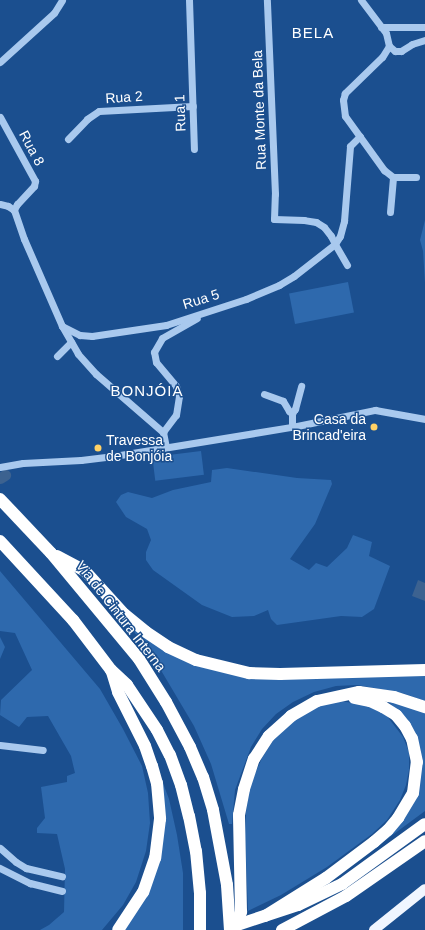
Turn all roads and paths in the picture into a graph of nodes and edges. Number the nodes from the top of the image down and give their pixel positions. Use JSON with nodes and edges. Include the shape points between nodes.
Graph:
{"nodes":[{"id":1,"x":62,"y":0,"type":"edge"},
{"id":2,"x":189,"y":0,"type":"edge"},
{"id":3,"x":268,"y":0,"type":"edge"},
{"id":4,"x":361,"y":0,"type":"edge"},
{"id":5,"x":381,"y":27,"type":"junction"},
{"id":6,"x":425,"y":27,"type":"edge"},
{"id":7,"x":425,"y":40,"type":"edge"},
{"id":8,"x":389,"y":46,"type":"junction"},
{"id":9,"x":0,"y":62,"type":"edge"},
{"id":10,"x":193,"y":106,"type":"junction"},
{"id":11,"x":0,"y":117,"type":"edge"},
{"id":12,"x":360,"y":136,"type":"junction"},
{"id":13,"x":68,"y":139,"type":"dead end"},
{"id":14,"x":194,"y":149,"type":"dead end"},
{"id":15,"x":393,"y":177,"type":"junction"},
{"id":16,"x":416,"y":177,"type":"dead end"},
{"id":17,"x":0,"y":204,"type":"edge"},
{"id":18,"x":14,"y":210,"type":"junction"},
{"id":19,"x":390,"y":212,"type":"dead end"},
{"id":20,"x":334,"y":244,"type":"junction"},
{"id":21,"x":347,"y":265,"type":"dead end"},
{"id":22,"x":210,"y":310,"type":"junction"},
{"id":23,"x":62,"y":326,"type":"junction"},
{"id":24,"x":71,"y":342,"type":"junction"},
{"id":25,"x":57,"y":356,"type":"dead end"},
{"id":26,"x":301,"y":386,"type":"dead end"},
{"id":27,"x":264,"y":394,"type":"dead end"},
{"id":28,"x":292,"y":413,"type":"junction"},
{"id":29,"x":425,"y":419,"type":"edge"},
{"id":30,"x":292,"y":427,"type":"junction"},
{"id":31,"x":164,"y":432,"type":"junction"},
{"id":32,"x":166,"y":447,"type":"junction"},
{"id":33,"x":0,"y":467,"type":"edge"},
{"id":34,"x":4,"y":503,"type":"edge"},
{"id":35,"x":0,"y":541,"type":"edge"},
{"id":36,"x":51,"y":553,"type":"junction"},
{"id":37,"x":111,"y":670,"type":"junction"},
{"id":38,"x":425,"y":670,"type":"edge"},
{"id":39,"x":333,"y":696,"type":"junction"},
{"id":40,"x":425,"y":707,"type":"edge"},
{"id":41,"x":0,"y":745,"type":"edge"},
{"id":42,"x":43,"y":750,"type":"dead end"},
{"id":43,"x":425,"y":824,"type":"edge"},
{"id":44,"x":425,"y":841,"type":"edge"},
{"id":45,"x":0,"y":848,"type":"edge"},
{"id":46,"x":0,"y":868,"type":"edge"},
{"id":47,"x":62,"y":876,"type":"dead end"},
{"id":48,"x":425,"y":889,"type":"edge"},
{"id":49,"x":62,"y":891,"type":"dead end"},
{"id":50,"x":264,"y":916,"type":"junction"},
{"id":51,"x":118,"y":930,"type":"edge"},
{"id":52,"x":200,"y":930,"type":"edge"},
{"id":53,"x":222,"y":930,"type":"edge"},
{"id":54,"x":232,"y":930,"type":"edge"},
{"id":55,"x":282,"y":930,"type":"edge"},
{"id":56,"x":374,"y":930,"type":"edge"}],
"edges":[{"from":1,"to":9,"type":"street","via":[[54,13]]},
{"from":2,"to":10,"type":"street","name":"Rua 1"},
{"from":3,"to":20,"type":"street","name":"Rua Monte da Bela","via":[[274,219],[316,222],[324,227]]},
{"from":4,"to":5,"type":"street"},
{"from":5,"to":6,"type":"street"},
{"from":5,"to":8,"type":"street","via":[[386,33]]},
{"from":7,"to":8,"type":"street","via":[[401,51],[395,51]]},
{"from":8,"to":12,"type":"street","via":[[382,57],[346,93],[343,100],[345,116]]},
{"from":10,"to":13,"type":"street","name":"Rua 2","via":[[99,111],[87,119]]},
{"from":10,"to":14,"type":"street","name":"Rua 1"},
{"from":11,"to":18,"type":"street","name":"Rua 8","via":[[35,181],[34,186]]},
{"from":12,"to":15,"type":"street","via":[[384,170]]},
{"from":12,"to":20,"type":"street","via":[[350,146],[344,221],[340,236]]},
{"from":15,"to":16,"type":"street"},
{"from":15,"to":19,"type":"street"},
{"from":17,"to":18,"type":"street"},
{"from":18,"to":23,"type":"street"},
{"from":20,"to":21,"type":"street"},
{"from":20,"to":22,"type":"street","name":"Rua 5","via":[[279,285]]},
{"from":22,"to":23,"type":"street","name":"Rua 5","via":[[158,327],[92,336]]},
{"from":22,"to":31,"type":"street","via":[[162,338],[155,348],[156,362],[176,386],[179,396],[176,415]]},
{"from":23,"to":24,"type":"street"},
{"from":24,"to":25,"type":"street"},
{"from":24,"to":31,"type":"street","via":[[96,374]]},
{"from":26,"to":28,"type":"street"},
{"from":27,"to":28,"type":"street","via":[[281,399]]},
{"from":28,"to":30,"type":"street"},
{"from":29,"to":30,"type":"street","via":[[375,410]]},
{"from":30,"to":32,"type":"street"},
{"from":31,"to":32,"type":"street"},
{"from":32,"to":33,"type":"street","via":[[81,460],[23,463]]},
{"from":34,"to":36,"type":"highway","name":"Via de Cintura Interna"},
{"from":35,"to":37,"type":"highway","via":[[73,620]]},
{"from":36,"to":38,"type":"highway","via":[[85,570],[124,614],[146,632],[168,647],[196,660],[249,673]]},
{"from":36,"to":54,"type":"highway","name":"Via de Cintura Interna","via":[[139,659],[190,747],[213,810],[227,885]]},
{"from":37,"to":51,"type":"highway","via":[[118,692],[152,766],[157,783],[160,820],[155,858],[143,892]]},
{"from":37,"to":52,"type":"highway","via":[[144,707],[170,755],[181,785],[196,850]]},
{"from":39,"to":40,"type":"highway","via":[[359,692],[375,693],[394,696]]},
{"from":39,"to":50,"type":"highway","via":[[370,701],[396,716],[405,726],[412,739],[417,762],[413,793],[407,806],[388,830],[359,854],[326,878]]},
{"from":39,"to":54,"type":"highway","via":[[317,701],[291,716],[269,736],[254,759],[238,814],[241,912]]},
{"from":41,"to":42,"type":"street"},
{"from":43,"to":50,"type":"highway","via":[[342,884],[298,905]]},
{"from":44,"to":55,"type":"highway","via":[[346,896]]},
{"from":45,"to":47,"type":"street","via":[[26,868]]},
{"from":46,"to":49,"type":"street","via":[[25,882]]},
{"from":48,"to":56,"type":"main road"},
{"from":50,"to":53,"type":"highway"}]}
